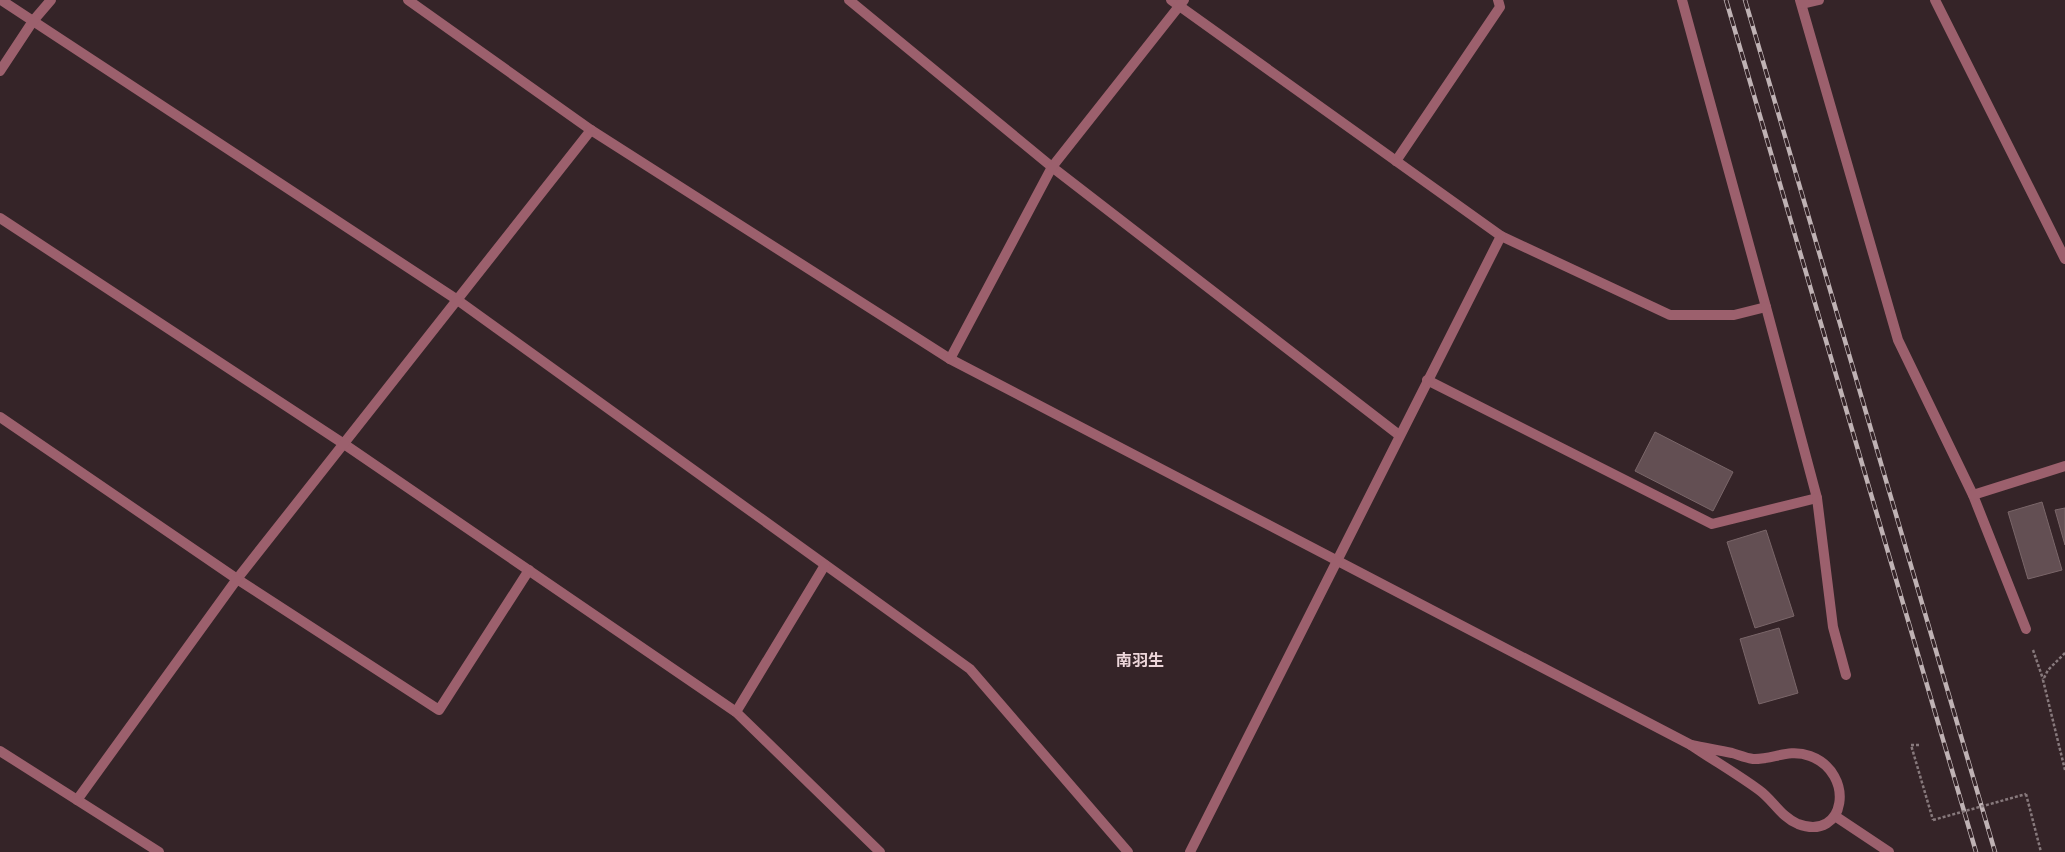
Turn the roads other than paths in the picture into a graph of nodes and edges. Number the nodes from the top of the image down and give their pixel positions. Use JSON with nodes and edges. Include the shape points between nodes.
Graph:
{"nodes":[{"id":1,"x":1,"y":0,"type":"edge"},
{"id":2,"x":51,"y":0,"type":"edge"},
{"id":3,"x":408,"y":0,"type":"edge"},
{"id":4,"x":849,"y":0,"type":"edge"},
{"id":5,"x":1498,"y":0,"type":"edge"},
{"id":6,"x":1682,"y":0,"type":"edge"},
{"id":7,"x":1819,"y":0,"type":"edge"},
{"id":8,"x":1935,"y":0,"type":"edge"},
{"id":9,"x":1178,"y":2,"type":"edge"},
{"id":10,"x":1801,"y":2,"type":"edge"},
{"id":11,"x":33,"y":21,"type":"junction"},
{"id":12,"x":0,"y":71,"type":"edge"},
{"id":13,"x":591,"y":130,"type":"junction"},
{"id":14,"x":1396,"y":161,"type":"junction"},
{"id":15,"x":1052,"y":167,"type":"junction"},
{"id":16,"x":0,"y":218,"type":"edge"},
{"id":17,"x":1501,"y":236,"type":"junction"},
{"id":18,"x":2065,"y":259,"type":"edge"},
{"id":19,"x":456,"y":300,"type":"junction"},
{"id":20,"x":1766,"y":307,"type":"junction"},
{"id":21,"x":950,"y":359,"type":"junction"},
{"id":22,"x":1427,"y":380,"type":"junction"},
{"id":23,"x":0,"y":417,"type":"edge"},
{"id":24,"x":1399,"y":434,"type":"junction"},
{"id":25,"x":344,"y":444,"type":"junction"},
{"id":26,"x":2065,"y":466,"type":"edge"},
{"id":27,"x":1973,"y":495,"type":"junction"},
{"id":28,"x":1817,"y":498,"type":"junction"},
{"id":29,"x":1338,"y":562,"type":"junction"},
{"id":30,"x":825,"y":565,"type":"junction"},
{"id":31,"x":529,"y":570,"type":"junction"},
{"id":32,"x":237,"y":579,"type":"junction"},
{"id":33,"x":2026,"y":629,"type":"road end"},
{"id":34,"x":1846,"y":675,"type":"dead end"},
{"id":35,"x":736,"y":712,"type":"junction"},
{"id":36,"x":1691,"y":745,"type":"junction"},
{"id":37,"x":0,"y":751,"type":"edge"},
{"id":38,"x":77,"y":800,"type":"junction"},
{"id":39,"x":1835,"y":816,"type":"junction"},
{"id":40,"x":159,"y":852,"type":"edge"},
{"id":41,"x":880,"y":852,"type":"edge"},
{"id":42,"x":1128,"y":852,"type":"edge"},
{"id":43,"x":1190,"y":852,"type":"edge"},
{"id":44,"x":1889,"y":852,"type":"edge"}],
"edges":[{"from":1,"to":11,"type":"street"},
{"from":2,"to":11,"type":"street"},
{"from":3,"to":13,"type":"street"},
{"from":4,"to":15,"type":"street"},
{"from":5,"to":14,"type":"street","via":[[1500,7]]},
{"from":6,"to":20,"type":"street"},
{"from":7,"to":10,"type":"street"},
{"from":8,"to":18,"type":"street"},
{"from":9,"to":14,"type":"street"},
{"from":9,"to":15,"type":"street"},
{"from":10,"to":27,"type":"street","via":[[1898,340]]},
{"from":11,"to":12,"type":"street"},
{"from":11,"to":19,"type":"street"},
{"from":13,"to":19,"type":"street"},
{"from":13,"to":21,"type":"street"},
{"from":14,"to":17,"type":"street"},
{"from":15,"to":21,"type":"street"},
{"from":15,"to":24,"type":"street"},
{"from":16,"to":25,"type":"street"},
{"from":17,"to":20,"type":"street","via":[[1670,315],[1734,315]]},
{"from":17,"to":22,"type":"street"},
{"from":19,"to":25,"type":"street"},
{"from":19,"to":30,"type":"street"},
{"from":20,"to":28,"type":"street"},
{"from":21,"to":29,"type":"street"},
{"from":22,"to":24,"type":"street"},
{"from":22,"to":28,"type":"street","via":[[1712,524]]},
{"from":23,"to":32,"type":"street"},
{"from":24,"to":29,"type":"street"},
{"from":25,"to":31,"type":"street"},
{"from":25,"to":32,"type":"street"},
{"from":26,"to":27,"type":"street"},
{"from":27,"to":33,"type":"street"},
{"from":28,"to":34,"type":"street","via":[[1833,627]]},
{"from":29,"to":36,"type":"street"},
{"from":29,"to":43,"type":"street"},
{"from":30,"to":35,"type":"street"},
{"from":30,"to":42,"type":"street","via":[[970,669]]},
{"from":31,"to":32,"type":"street","via":[[440,710]]},
{"from":31,"to":35,"type":"street"},
{"from":32,"to":38,"type":"street"},
{"from":35,"to":41,"type":"street"},
{"from":36,"to":39,"type":"street","via":[[1761,791],[1788,819],[1798,824],[1823,825]]},
{"from":36,"to":39,"type":"street","via":[[1753,759],[1782,753],[1798,753],[1819,760],[1828,767],[1838,782],[1841,798]]},
{"from":37,"to":38,"type":"street"},
{"from":38,"to":40,"type":"street"},
{"from":39,"to":44,"type":"street"}]}
